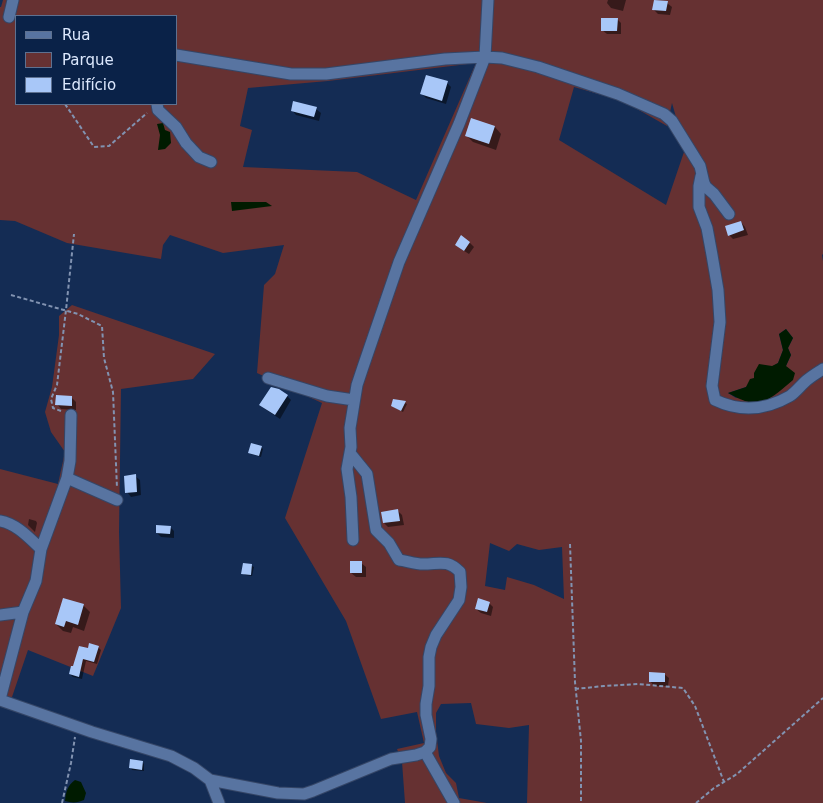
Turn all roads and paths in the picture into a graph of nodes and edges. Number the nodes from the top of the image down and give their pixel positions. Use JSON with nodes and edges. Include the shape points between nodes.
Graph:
{"nodes":[{"id":1,"x":13,"y":0,"type":"edge"},
{"id":2,"x":488,"y":0,"type":"edge"},
{"id":3,"x":8,"y":17,"type":"edge"},
{"id":4,"x":178,"y":55,"type":"edge"},
{"id":5,"x":485,"y":57,"type":"junction"},
{"id":6,"x":66,"y":105,"type":"edge"},
{"id":7,"x":157,"y":105,"type":"edge"},
{"id":8,"x":211,"y":162,"type":"dead end"},
{"id":9,"x":702,"y":174,"type":"junction"},
{"id":10,"x":729,"y":214,"type":"dead end"},
{"id":11,"x":74,"y":234,"type":"dead end"},
{"id":12,"x":11,"y":295,"type":"dead end"},
{"id":13,"x":66,"y":310,"type":"junction"},
{"id":14,"x":823,"y":369,"type":"edge"},
{"id":15,"x":268,"y":378,"type":"dead end"},
{"id":16,"x":354,"y":400,"type":"junction"},
{"id":17,"x":71,"y":415,"type":"joint"},
{"id":18,"x":350,"y":454,"type":"junction"},
{"id":19,"x":67,"y":478,"type":"junction"},
{"id":20,"x":117,"y":500,"type":"joint"},
{"id":21,"x":0,"y":522,"type":"edge"},
{"id":22,"x":353,"y":540,"type":"dead end"},
{"id":23,"x":570,"y":544,"type":"dead end"},
{"id":24,"x":41,"y":548,"type":"junction"},
{"id":25,"x":23,"y":612,"type":"junction"},
{"id":26,"x":0,"y":615,"type":"edge"},
{"id":27,"x":576,"y":688,"type":"junction"},
{"id":28,"x":823,"y":698,"type":"edge"},
{"id":29,"x":0,"y":700,"type":"edge"},
{"id":30,"x":77,"y":727,"type":"junction"},
{"id":31,"x":425,"y":752,"type":"junction"},
{"id":32,"x":210,"y":780,"type":"junction"},
{"id":33,"x":724,"y":782,"type":"junction"},
{"id":34,"x":62,"y":803,"type":"edge"},
{"id":35,"x":219,"y":803,"type":"edge"},
{"id":36,"x":454,"y":803,"type":"edge"},
{"id":37,"x":581,"y":803,"type":"edge"},
{"id":38,"x":696,"y":803,"type":"edge"}],
"edges":[{"from":1,"to":3,"type":"street"},
{"from":2,"to":5,"type":"street"},
{"from":4,"to":5,"type":"street","via":[[291,74],[326,74]]},
{"from":5,"to":9,"type":"street","via":[[538,67],[618,94],[664,114],[678,129]]},
{"from":5,"to":16,"type":"street","via":[[399,262]]},
{"from":6,"to":7,"type":"path","via":[[94,147],[109,146]]},
{"from":7,"to":8,"type":"street","via":[[199,157]]},
{"from":9,"to":10,"type":"street","via":[[706,187]]},
{"from":9,"to":14,"type":"street","via":[[699,207],[712,255],[720,322],[712,386],[715,400],[727,406],[751,408],[773,404],[791,395]]},
{"from":11,"to":13,"type":"path"},
{"from":12,"to":13,"type":"path"},
{"from":13,"to":17,"type":"path","via":[[56,385],[50,399],[53,408]]},
{"from":13,"to":20,"type":"path","via":[[102,326],[104,358],[113,392]]},
{"from":15,"to":16,"type":"street","via":[[327,396]]},
{"from":16,"to":18,"type":"street"},
{"from":17,"to":19,"type":"street"},
{"from":18,"to":22,"type":"street","via":[[348,469]]},
{"from":18,"to":31,"type":"street","via":[[367,474],[376,530],[399,560],[422,564],[442,562],[453,565],[460,572],[459,600],[436,636],[428,657],[426,710],[431,739]]},
{"from":19,"to":20,"type":"street"},
{"from":19,"to":24,"type":"street"},
{"from":21,"to":24,"type":"street","via":[[16,527]]},
{"from":23,"to":27,"type":"path"},
{"from":24,"to":25,"type":"street","via":[[36,581]]},
{"from":25,"to":26,"type":"street"},
{"from":25,"to":29,"type":"street"},
{"from":27,"to":33,"type":"path","via":[[638,684],[683,688],[695,706]]},
{"from":27,"to":37,"type":"path","via":[[581,741]]},
{"from":28,"to":33,"type":"path"},
{"from":29,"to":30,"type":"street"},
{"from":30,"to":32,"type":"street","via":[[172,756]]},
{"from":30,"to":34,"type":"path"},
{"from":31,"to":32,"type":"street","via":[[391,759],[304,794],[278,793]]},
{"from":31,"to":36,"type":"street"},
{"from":32,"to":35,"type":"street"},
{"from":33,"to":38,"type":"path"}]}
